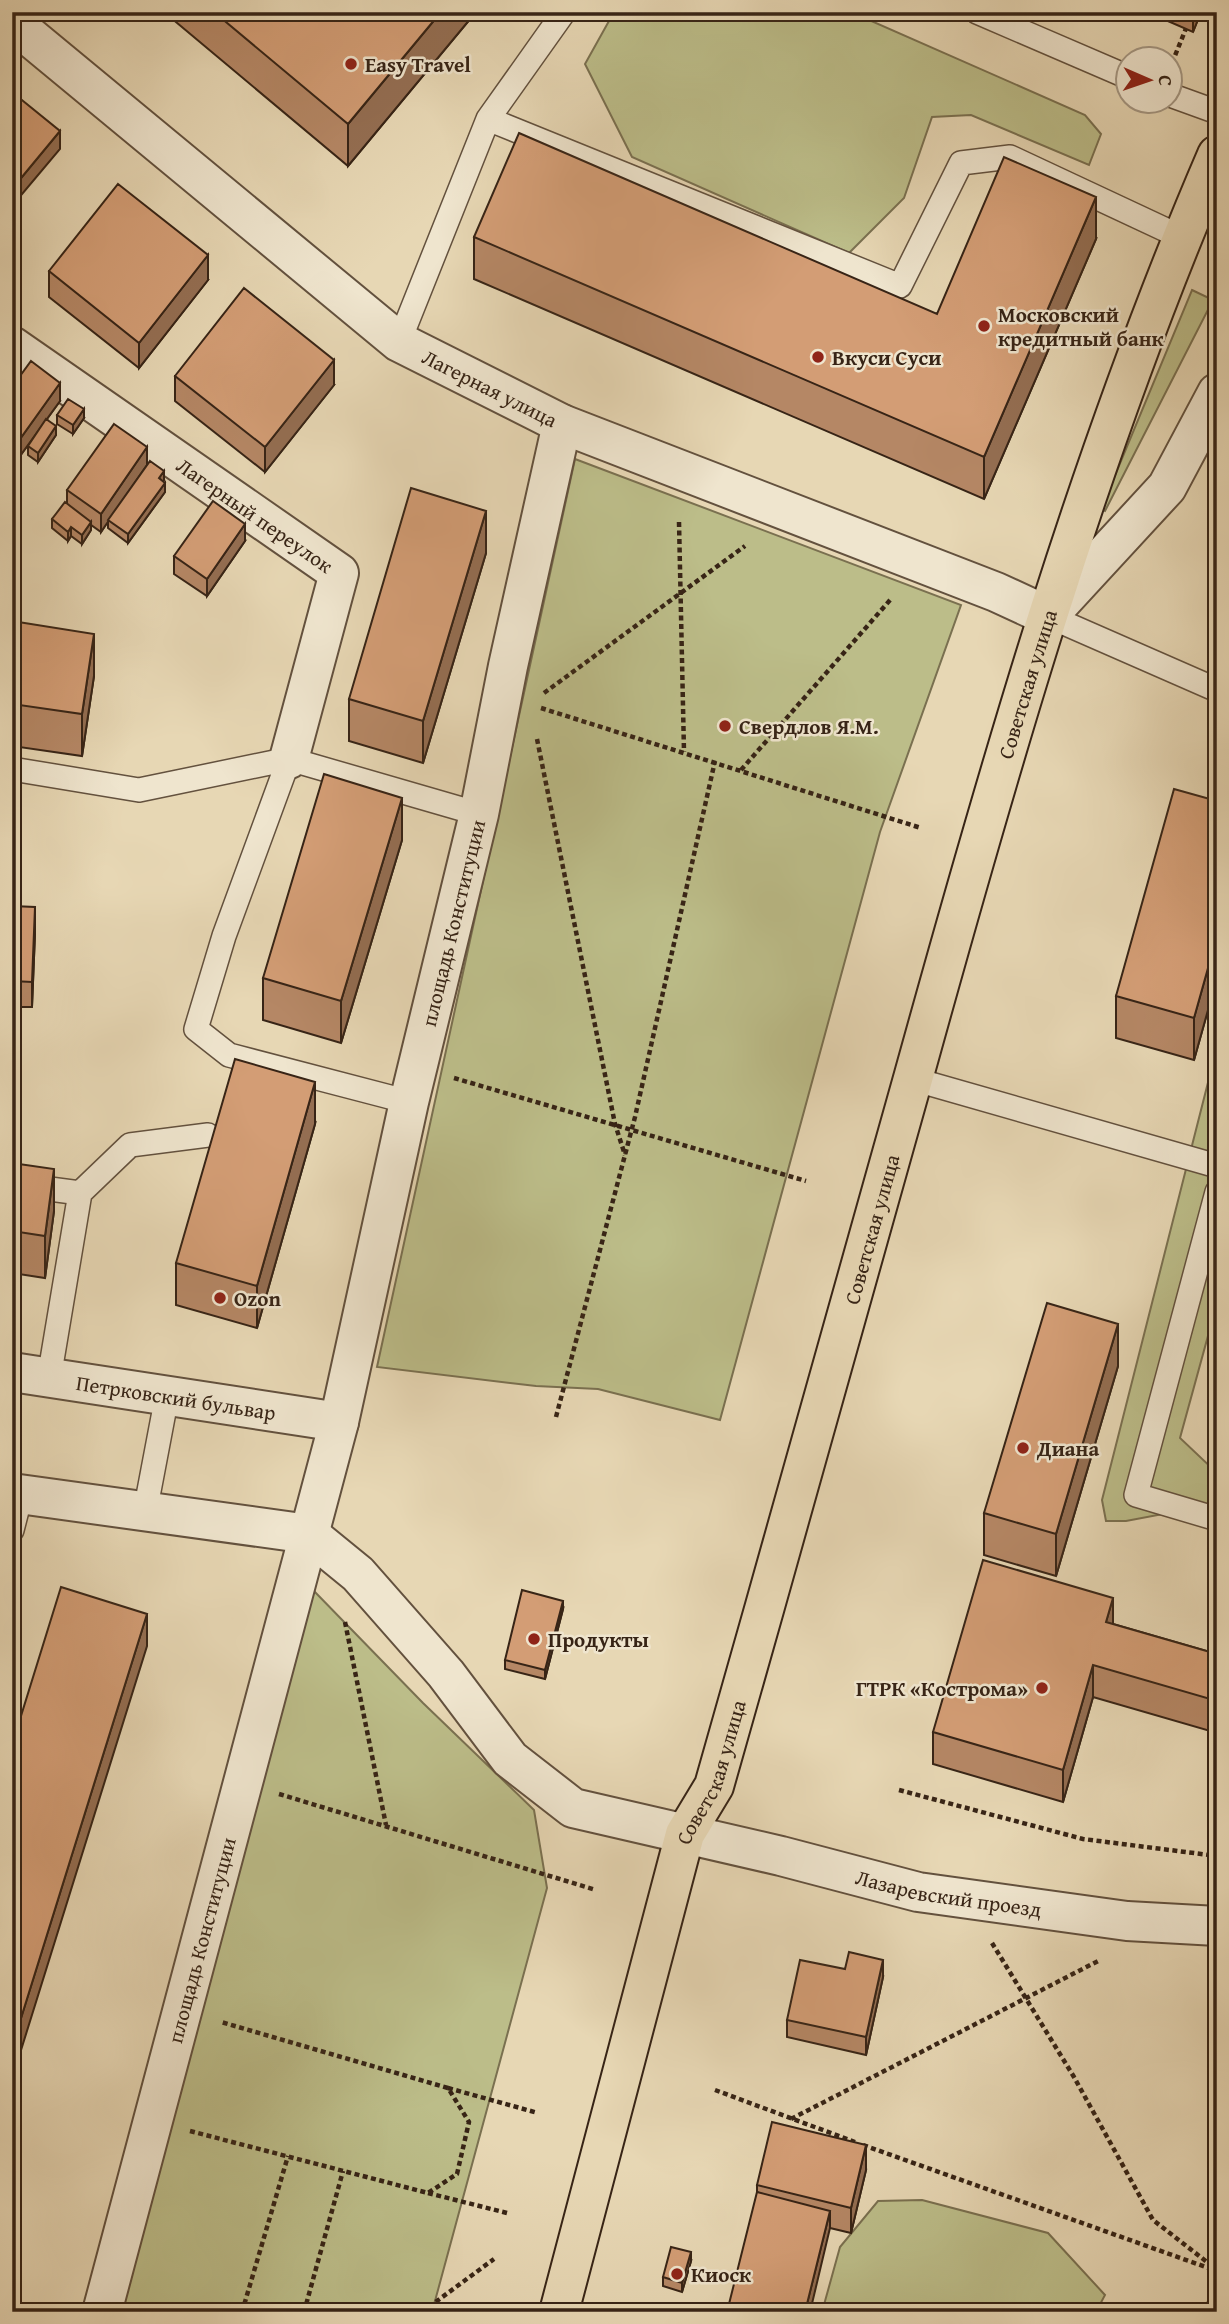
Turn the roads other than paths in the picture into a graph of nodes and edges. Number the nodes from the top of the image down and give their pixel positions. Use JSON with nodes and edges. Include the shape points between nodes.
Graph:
{"nodes":[{"id":1,"x":564,"y":12,"type":"edge"},
{"id":2,"x":977,"y":12,"type":"edge"},
{"id":3,"x":12,"y":22,"type":"edge"},
{"id":4,"x":1114,"y":71,"type":"edge"},
{"id":5,"x":1184,"y":100,"type":"edge"},
{"id":6,"x":1217,"y":112,"type":"edge"},
{"id":7,"x":488,"y":119,"type":"junction"},
{"id":8,"x":1217,"y":155,"type":"edge"},
{"id":9,"x":1181,"y":237,"type":"junction"},
{"id":10,"x":399,"y":342,"type":"junction"},
{"id":11,"x":12,"y":346,"type":"edge"},
{"id":12,"x":1217,"y":393,"type":"edge"},
{"id":13,"x":562,"y":424,"type":"junction"},
{"id":14,"x":1048,"y":616,"type":"junction"},
{"id":15,"x":1217,"y":690,"type":"edge"},
{"id":16,"x":289,"y":759,"type":"junction"},
{"id":17,"x":12,"y":769,"type":"edge"},
{"id":18,"x":479,"y":814,"type":"junction"},
{"id":19,"x":913,"y":1079,"type":"junction"},
{"id":20,"x":414,"y":1085,"type":"junction"},
{"id":21,"x":208,"y":1135,"type":"dead end"},
{"id":22,"x":1217,"y":1166,"type":"edge"},
{"id":23,"x":12,"y":1184,"type":"edge"},
{"id":24,"x":1217,"y":1192,"type":"edge"},
{"id":25,"x":80,"y":1193,"type":"junction"},
{"id":26,"x":30,"y":1375,"type":"edge"},
{"id":27,"x":167,"y":1396,"type":"junction"},
{"id":28,"x":339,"y":1422,"type":"junction"},
{"id":29,"x":322,"y":1486,"type":"junction"},
{"id":30,"x":15,"y":1506,"type":"edge"},
{"id":31,"x":145,"y":1512,"type":"junction"},
{"id":32,"x":1217,"y":1519,"type":"edge"},
{"id":33,"x":305,"y":1551,"type":"junction"},
{"id":34,"x":358,"y":1574,"type":"junction"},
{"id":35,"x":685,"y":1834,"type":"junction"},
{"id":36,"x":1217,"y":1926,"type":"edge"},
{"id":37,"x":102,"y":2312,"type":"edge"},
{"id":38,"x":559,"y":2312,"type":"edge"}],
"edges":[{"from":1,"to":7,"type":"lane"},
{"from":2,"to":4,"type":"lane"},
{"from":3,"to":10,"type":"street","name":"Лагерная улица"},
{"from":5,"to":6,"type":"lane"},
{"from":7,"to":9,"type":"lane","via":[[900,285],[961,163],[1010,157]]},
{"from":7,"to":10,"type":"lane"},
{"from":8,"to":9,"type":"main road","name":"Советская улица"},
{"from":9,"to":14,"type":"main road","name":"Советская улица"},
{"from":10,"to":13,"type":"street","name":"Лагерная улица"},
{"from":11,"to":16,"type":"street","name":"Лагерный переулок","via":[[339,573]]},
{"from":12,"to":14,"type":"street","via":[[1167,487]]},
{"from":13,"to":14,"type":"street","name":"Лагерная улица"},
{"from":13,"to":18,"type":"street","name":"площадь Конституции"},
{"from":14,"to":15,"type":"lane"},
{"from":14,"to":19,"type":"main road","name":"Советская улица"},
{"from":16,"to":17,"type":"lane","via":[[139,790]]},
{"from":16,"to":18,"type":"lane"},
{"from":16,"to":20,"type":"lane","via":[[224,936],[196,1029],[229,1055]]},
{"from":18,"to":20,"type":"street","name":"площадь Конституции"},
{"from":19,"to":22,"type":"lane"},
{"from":19,"to":35,"type":"main road","name":"Советская улица","via":[[714,1786]]},
{"from":20,"to":28,"type":"street","name":"площадь Конституции"},
{"from":21,"to":25,"type":"lane","via":[[130,1145]]},
{"from":23,"to":25,"type":"lane"},
{"from":24,"to":32,"type":"lane","via":[[1136,1495]]},
{"from":25,"to":26,"type":"lane"},
{"from":26,"to":27,"type":"street","name":"Петрковский бульвар"},
{"from":27,"to":28,"type":"street","name":"Петрковский бульвар"},
{"from":27,"to":31,"type":"lane"},
{"from":28,"to":29,"type":"street","name":"площадь Конституции"},
{"from":29,"to":33,"type":"street","name":"площадь Конституции"},
{"from":29,"to":34,"type":"street"},
{"from":30,"to":31,"type":"street"},
{"from":31,"to":33,"type":"street"},
{"from":33,"to":34,"type":"street"},
{"from":33,"to":37,"type":"street","name":"площадь Конституции"},
{"from":34,"to":35,"type":"street","name":"Лазаревский проезд","via":[[446,1674],[510,1759],[573,1808]]},
{"from":35,"to":36,"type":"street","name":"Лазаревский проезд","via":[[918,1892],[1127,1921]]},
{"from":35,"to":38,"type":"main road","name":"Советская улица"}]}
